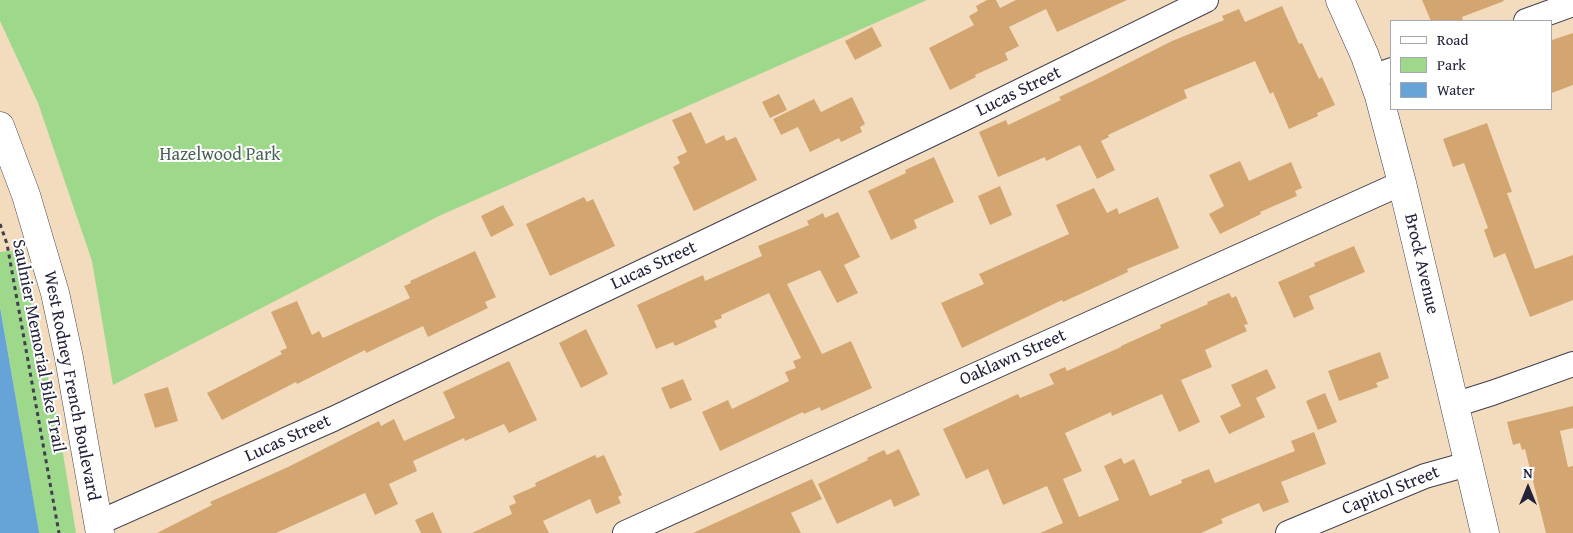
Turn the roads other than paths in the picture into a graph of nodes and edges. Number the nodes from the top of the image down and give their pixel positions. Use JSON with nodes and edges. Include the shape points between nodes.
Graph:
{"nodes":[{"id":1,"x":1206,"y":0,"type":"edge"},
{"id":2,"x":1340,"y":0,"type":"edge"},
{"id":3,"x":1573,"y":4,"type":"edge"},
{"id":4,"x":1529,"y":20,"type":"edge"},
{"id":5,"x":1382,"y":73,"type":"edge"},
{"id":6,"x":0,"y":126,"type":"edge"},
{"id":7,"x":1402,"y":184,"type":"junction"},
{"id":8,"x":1573,"y":364,"type":"edge"},
{"id":9,"x":1454,"y":405,"type":"junction"},
{"id":10,"x":1468,"y":464,"type":"junction"},
{"id":11,"x":99,"y":528,"type":"edge"},
{"id":12,"x":624,"y":533,"type":"edge"},
{"id":13,"x":1288,"y":533,"type":"edge"},
{"id":14,"x":1485,"y":533,"type":"edge"}],
"edges":[{"from":1,"to":11,"type":"street","name":"Lucas Street","via":[[961,120]]},
{"from":2,"to":5,"type":"main road","name":"Brock Avenue"},
{"from":3,"to":4,"type":"street"},
{"from":5,"to":7,"type":"main road","name":"Brock Avenue"},
{"from":6,"to":11,"type":"main road","name":"West Rodney French Boulevard","via":[[26,195],[55,293]]},
{"from":7,"to":9,"type":"main road","name":"Brock Avenue"},
{"from":7,"to":12,"type":"street","name":"Oaklawn Street"},
{"from":8,"to":9,"type":"street"},
{"from":9,"to":10,"type":"main road","name":"Brock Avenue"},
{"from":10,"to":13,"type":"street","name":"Capitol Street","via":[[1426,476]]},
{"from":10,"to":14,"type":"main road","name":"Brock Avenue"}]}
